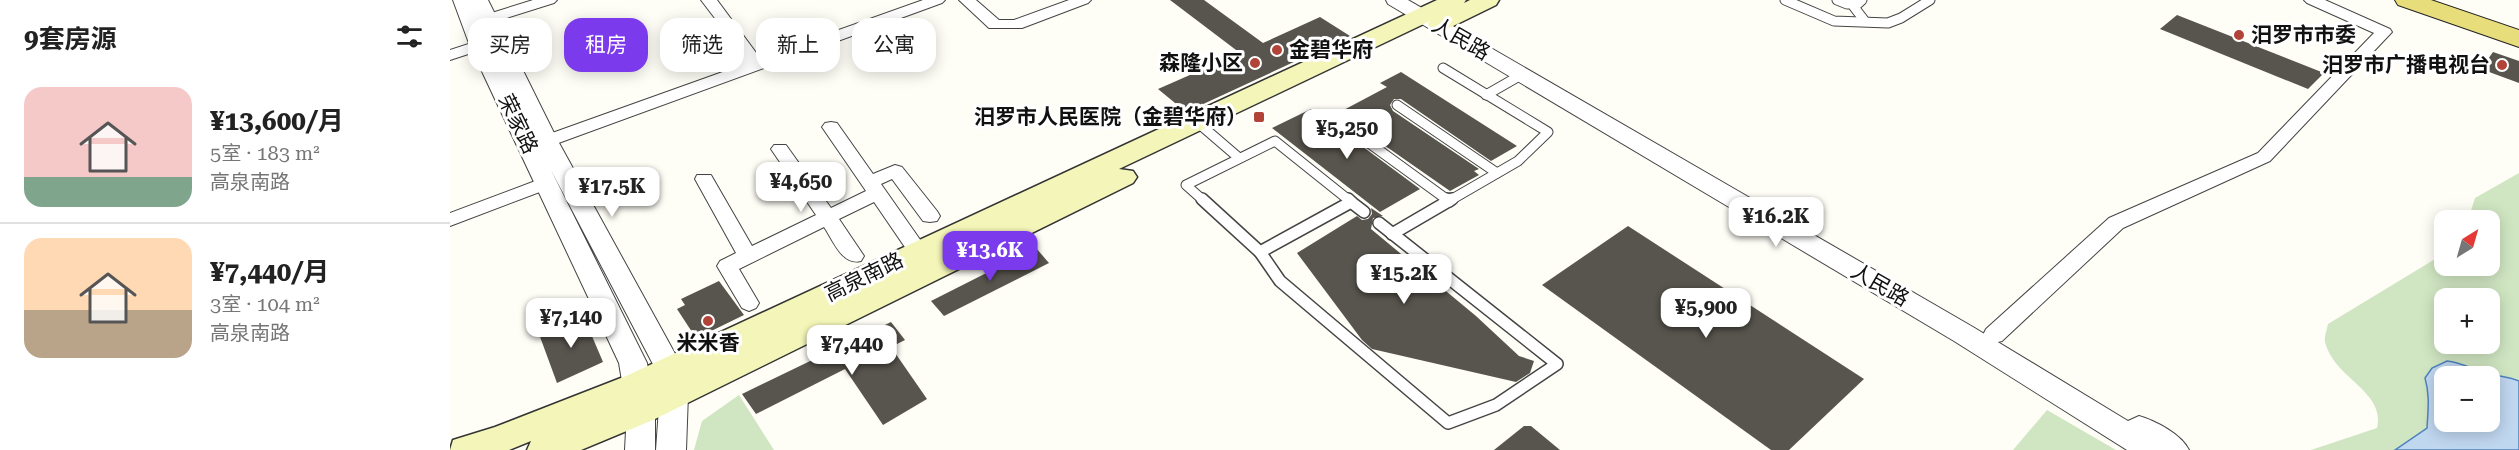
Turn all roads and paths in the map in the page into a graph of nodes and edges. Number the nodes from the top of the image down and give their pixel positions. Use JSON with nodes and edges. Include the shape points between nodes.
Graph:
{"nodes":[{"id":1,"x":462,"y":0,"type":"edge"},
{"id":2,"x":549,"y":0,"type":"edge"},
{"id":3,"x":709,"y":0,"type":"edge"},
{"id":4,"x":937,"y":0,"type":"edge"},
{"id":5,"x":967,"y":0,"type":"edge"},
{"id":6,"x":1083,"y":0,"type":"edge"},
{"id":7,"x":1395,"y":0,"type":"edge"},
{"id":8,"x":1488,"y":0,"type":"edge"},
{"id":9,"x":1785,"y":0,"type":"edge"},
{"id":10,"x":1930,"y":0,"type":"edge"},
{"id":11,"x":2312,"y":0,"type":"edge"},
{"id":12,"x":2407,"y":0,"type":"edge"},
{"id":13,"x":2435,"y":0,"type":"edge"},
{"id":14,"x":1839,"y":1,"type":"edge"},
{"id":15,"x":1436,"y":11,"type":"edge"},
{"id":16,"x":1859,"y":12,"type":"edge"},
{"id":17,"x":479,"y":18,"type":"edge"},
{"id":18,"x":505,"y":18,"type":"edge"},
{"id":19,"x":2519,"y":28,"type":"edge"},
{"id":20,"x":2519,"y":39,"type":"edge"},
{"id":21,"x":468,"y":40,"type":"edge"},
{"id":22,"x":450,"y":55,"type":"edge"},
{"id":23,"x":1443,"y":68,"type":"dead end"},
{"id":24,"x":504,"y":72,"type":"edge"},
{"id":25,"x":511,"y":72,"type":"edge"},
{"id":26,"x":1521,"y":75,"type":"junction"},
{"id":27,"x":1486,"y":94,"type":"junction"},
{"id":28,"x":1397,"y":105,"type":"dead end"},
{"id":29,"x":1336,"y":118,"type":"dead end"},
{"id":30,"x":831,"y":127,"type":"dead end"},
{"id":31,"x":1203,"y":128,"type":"junction"},
{"id":32,"x":545,"y":136,"type":"junction"},
{"id":33,"x":780,"y":149,"type":"dead end"},
{"id":34,"x":1239,"y":158,"type":"junction"},
{"id":35,"x":1497,"y":173,"type":"junction"},
{"id":36,"x":704,"y":179,"type":"dead end"},
{"id":37,"x":546,"y":183,"type":"junction"},
{"id":38,"x":873,"y":187,"type":"junction"},
{"id":39,"x":1449,"y":201,"type":"junction"},
{"id":40,"x":1351,"y":202,"type":"junction"},
{"id":41,"x":1364,"y":212,"type":"dead end"},
{"id":42,"x":930,"y":216,"type":"dead end"},
{"id":43,"x":826,"y":217,"type":"junction"},
{"id":44,"x":450,"y":220,"type":"edge"},
{"id":45,"x":1379,"y":223,"type":"dead end"},
{"id":46,"x":1392,"y":234,"type":"junction"},
{"id":47,"x":918,"y":251,"type":"junction"},
{"id":48,"x":1260,"y":252,"type":"junction"},
{"id":49,"x":747,"y":255,"type":"junction"},
{"id":50,"x":854,"y":256,"type":"dead end"},
{"id":51,"x":749,"y":303,"type":"dead end"},
{"id":52,"x":1994,"y":335,"type":"junction"},
{"id":53,"x":672,"y":382,"type":"junction"},
{"id":54,"x":639,"y":398,"type":"junction"},
{"id":55,"x":465,"y":450,"type":"edge"},
{"id":56,"x":544,"y":450,"type":"edge"},
{"id":57,"x":640,"y":450,"type":"edge"},
{"id":58,"x":670,"y":450,"type":"edge"},
{"id":59,"x":2150,"y":450,"type":"edge"},
{"id":60,"x":2174,"y":450,"type":"edge"}],
"edges":[{"from":1,"to":17,"type":"street","name":"荣家路"},
{"from":2,"to":18,"type":"street"},
{"from":3,"to":32,"type":"street","via":[[753,57]]},
{"from":4,"to":32,"type":"street"},
{"from":5,"to":6,"type":"street","via":[[996,25],[1016,25]]},
{"from":7,"to":15,"type":"street"},
{"from":8,"to":15,"type":"main road","name":"高泉南路"},
{"from":9,"to":16,"type":"lane","via":[[1827,19]]},
{"from":10,"to":16,"type":"lane","via":[[1895,22]]},
{"from":11,"to":52,"type":"street","via":[[2384,32],[2264,157],[2115,223]]},
{"from":12,"to":20,"type":"main road"},
{"from":13,"to":19,"type":"main road"},
{"from":14,"to":16,"type":"lane"},
{"from":15,"to":26,"type":"street","name":"人民路"},
{"from":15,"to":31,"type":"main road","name":"高泉南路"},
{"from":15,"to":52,"type":"street","name":"人民路"},
{"from":21,"to":22,"type":"street"},
{"from":23,"to":27,"type":"lane"},
{"from":24,"to":37,"type":"street","name":"荣家路"},
{"from":25,"to":32,"type":"street","name":"荣家路"},
{"from":26,"to":27,"type":"lane"},
{"from":26,"to":59,"type":"street","name":"人民路","via":[[1913,304]]},
{"from":27,"to":35,"type":"lane","via":[[1548,132],[1518,161]]},
{"from":28,"to":35,"type":"lane"},
{"from":29,"to":39,"type":"lane"},
{"from":30,"to":38,"type":"street"},
{"from":31,"to":34,"type":"lane"},
{"from":31,"to":47,"type":"main road","name":"高泉南路"},
{"from":31,"to":53,"type":"main road","name":"高泉南路"},
{"from":32,"to":53,"type":"street","name":"荣家路"},
{"from":33,"to":43,"type":"street"},
{"from":34,"to":40,"type":"lane","via":[[1275,141]]},
{"from":34,"to":48,"type":"lane","via":[[1186,185]]},
{"from":35,"to":39,"type":"lane"},
{"from":36,"to":49,"type":"street"},
{"from":37,"to":44,"type":"street"},
{"from":37,"to":54,"type":"street","name":"荣家路","via":[[633,363]]},
{"from":38,"to":42,"type":"street","via":[[895,171]]},
{"from":38,"to":43,"type":"street"},
{"from":38,"to":47,"type":"street"},
{"from":39,"to":46,"type":"lane"},
{"from":40,"to":41,"type":"lane"},
{"from":40,"to":48,"type":"lane"},
{"from":43,"to":49,"type":"street"},
{"from":43,"to":50,"type":"street"},
{"from":45,"to":46,"type":"lane"},
{"from":46,"to":48,"type":"lane","via":[[1557,364],[1496,405],[1448,423],[1280,281]]},
{"from":47,"to":53,"type":"main road","name":"高泉南路"},
{"from":49,"to":51,"type":"street","via":[[727,266]]},
{"from":52,"to":60,"type":"street","name":"人民路"},
{"from":53,"to":54,"type":"main road","name":"高泉南路"},
{"from":53,"to":58,"type":"street"},
{"from":54,"to":55,"type":"main road","name":"高泉南路"},
{"from":54,"to":56,"type":"main road","name":"高泉南路"},
{"from":54,"to":57,"type":"street","name":"荣家路"}]}
